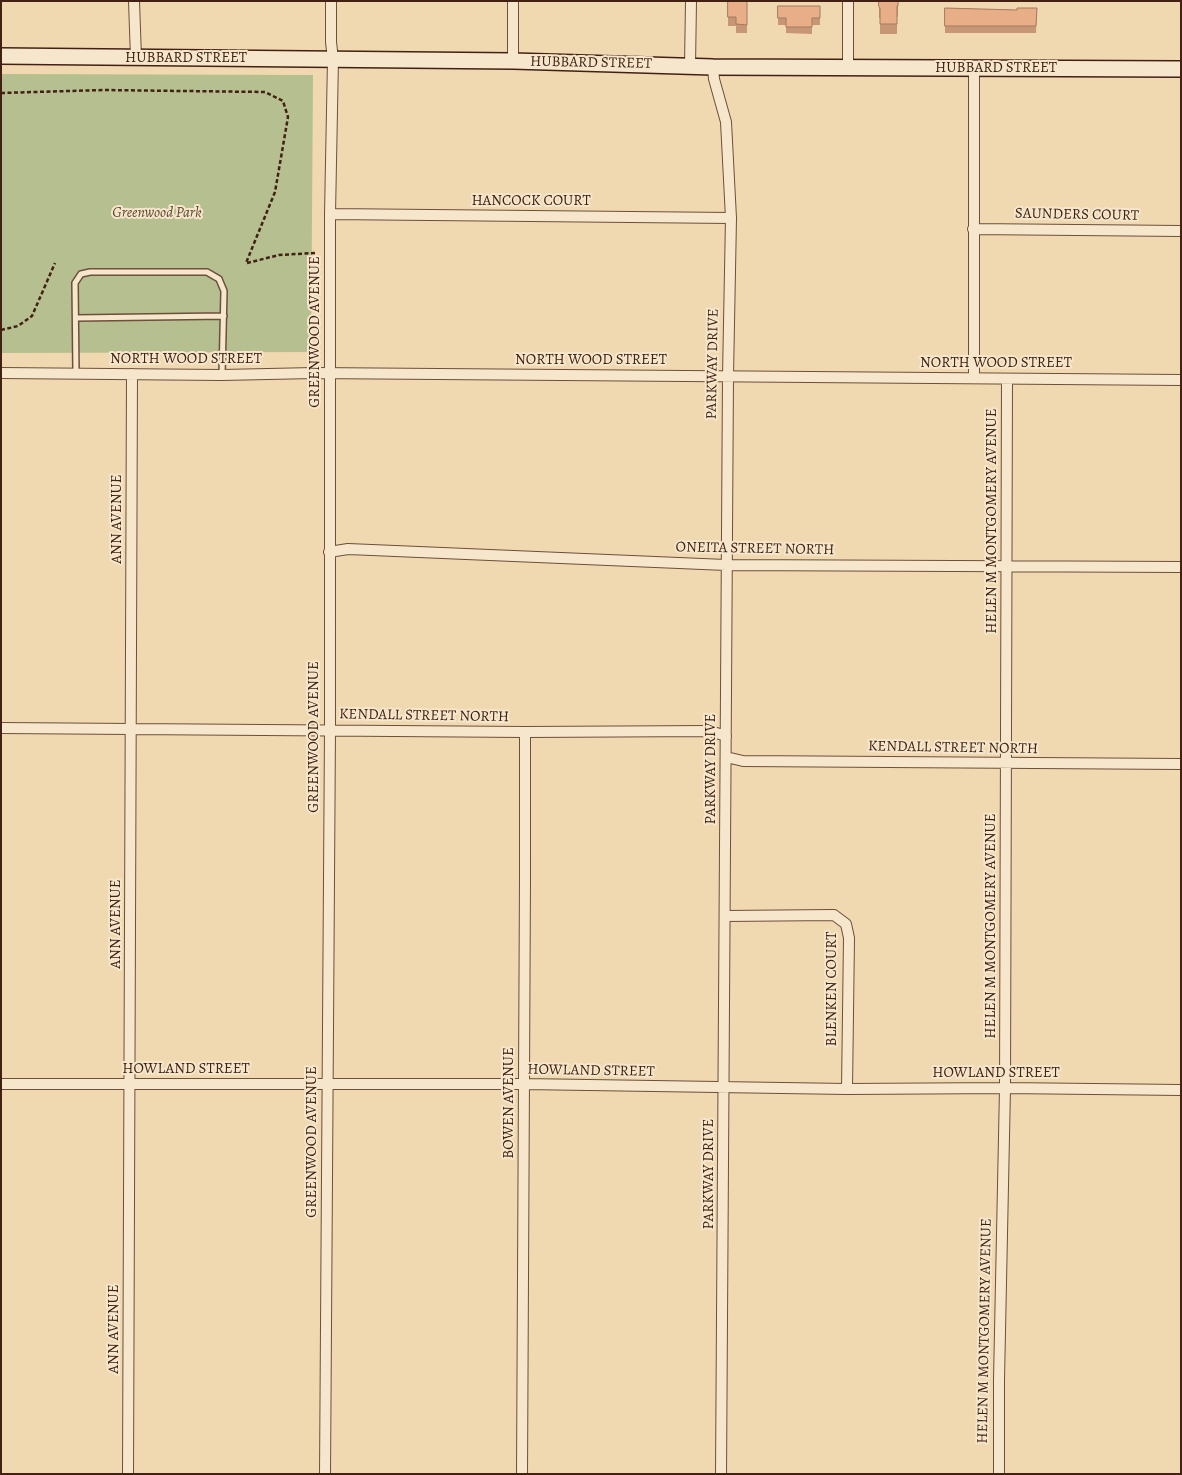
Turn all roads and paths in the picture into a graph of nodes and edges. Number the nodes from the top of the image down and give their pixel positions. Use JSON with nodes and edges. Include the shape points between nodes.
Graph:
{"nodes":[{"id":1,"x":134,"y":1,"type":"edge"},
{"id":2,"x":331,"y":1,"type":"edge"},
{"id":3,"x":513,"y":1,"type":"edge"},
{"id":4,"x":691,"y":1,"type":"edge"},
{"id":5,"x":848,"y":1,"type":"edge"},
{"id":6,"x":1,"y":56,"type":"edge"},
{"id":7,"x":136,"y":58,"type":"junction"},
{"id":8,"x":333,"y":59,"type":"junction"},
{"id":9,"x":513,"y":61,"type":"junction"},
{"id":10,"x":690,"y":66,"type":"junction"},
{"id":11,"x":713,"y":67,"type":"junction"},
{"id":12,"x":974,"y":67,"type":"junction"},
{"id":13,"x":848,"y":68,"type":"junction"},
{"id":14,"x":1181,"y":69,"type":"edge"},
{"id":15,"x":1,"y":93,"type":"edge"},
{"id":16,"x":330,"y":214,"type":"junction"},
{"id":17,"x":731,"y":218,"type":"junction"},
{"id":18,"x":973,"y":229,"type":"junction"},
{"id":19,"x":1181,"y":231,"type":"edge"},
{"id":20,"x":315,"y":253,"type":"dead end"},
{"id":21,"x":56,"y":263,"type":"dead end"},
{"id":22,"x":224,"y":316,"type":"junction"},
{"id":23,"x":76,"y":318,"type":"junction"},
{"id":24,"x":1,"y":330,"type":"edge"},
{"id":25,"x":1,"y":374,"type":"edge"},
{"id":26,"x":76,"y":374,"type":"junction"},
{"id":27,"x":132,"y":374,"type":"junction"},
{"id":28,"x":222,"y":374,"type":"junction"},
{"id":29,"x":330,"y":374,"type":"junction"},
{"id":30,"x":728,"y":376,"type":"junction"},
{"id":31,"x":974,"y":378,"type":"junction"},
{"id":32,"x":1007,"y":378,"type":"junction"},
{"id":33,"x":1181,"y":380,"type":"edge"},
{"id":34,"x":329,"y":552,"type":"junction"},
{"id":35,"x":726,"y":565,"type":"junction"},
{"id":36,"x":1007,"y":567,"type":"junction"},
{"id":37,"x":1181,"y":567,"type":"edge"},
{"id":38,"x":1,"y":728,"type":"edge"},
{"id":39,"x":132,"y":729,"type":"junction"},
{"id":40,"x":330,"y":729,"type":"junction"},
{"id":41,"x":525,"y":732,"type":"junction"},
{"id":42,"x":726,"y":736,"type":"junction"},
{"id":43,"x":726,"y":757,"type":"junction"},
{"id":44,"x":1007,"y":764,"type":"junction"},
{"id":45,"x":1181,"y":764,"type":"edge"},
{"id":46,"x":725,"y":916,"type":"junction"},
{"id":47,"x":1,"y":1084,"type":"edge"},
{"id":48,"x":130,"y":1084,"type":"junction"},
{"id":49,"x":524,"y":1084,"type":"junction"},
{"id":50,"x":327,"y":1085,"type":"junction"},
{"id":51,"x":724,"y":1088,"type":"junction"},
{"id":52,"x":847,"y":1088,"type":"junction"},
{"id":53,"x":1005,"y":1088,"type":"junction"},
{"id":54,"x":1181,"y":1090,"type":"edge"},
{"id":55,"x":128,"y":1474,"type":"edge"},
{"id":56,"x":325,"y":1474,"type":"edge"},
{"id":57,"x":522,"y":1474,"type":"edge"},
{"id":58,"x":721,"y":1474,"type":"edge"},
{"id":59,"x":999,"y":1474,"type":"edge"}],
"edges":[{"from":1,"to":7,"type":"street"},
{"from":2,"to":8,"type":"street","name":"GREENWOOD AVENUE"},
{"from":3,"to":9,"type":"street"},
{"from":4,"to":10,"type":"street"},
{"from":5,"to":13,"type":"street"},
{"from":6,"to":7,"type":"street","name":"HUBBARD STREET"},
{"from":7,"to":8,"type":"street","name":"HUBBARD STREET"},
{"from":8,"to":9,"type":"street","name":"HUBBARD STREET"},
{"from":8,"to":16,"type":"street","name":"GREENWOOD AVENUE"},
{"from":9,"to":10,"type":"street","name":"HUBBARD STREET"},
{"from":10,"to":11,"type":"street","name":"HUBBARD STREET"},
{"from":11,"to":13,"type":"street","name":"HUBBARD STREET"},
{"from":11,"to":17,"type":"street","name":"PARKWAY DRIVE","via":[[726,122]]},
{"from":12,"to":13,"type":"street","name":"HUBBARD STREET"},
{"from":12,"to":14,"type":"street","name":"HUBBARD STREET"},
{"from":12,"to":18,"type":"street"},
{"from":15,"to":20,"type":"path","via":[[103,90],[265,92],[282,101],[288,117],[275,192],[246,263],[279,255]]},
{"from":16,"to":17,"type":"street","name":"HANCOCK COURT"},
{"from":16,"to":29,"type":"street","name":"GREENWOOD AVENUE"},
{"from":17,"to":30,"type":"street","name":"PARKWAY DRIVE"},
{"from":18,"to":19,"type":"street","name":"SAUNDERS COURT"},
{"from":18,"to":31,"type":"street"},
{"from":21,"to":24,"type":"path","via":[[32,316],[18,326]]},
{"from":22,"to":23,"type":"lane"},
{"from":22,"to":23,"type":"lane","via":[[224,291],[219,279],[207,272],[100,272],[82,274],[75,283]]},
{"from":22,"to":28,"type":"lane"},
{"from":23,"to":26,"type":"lane"},
{"from":25,"to":26,"type":"street","name":"NORTH WOOD STREET"},
{"from":26,"to":27,"type":"street","name":"NORTH WOOD STREET"},
{"from":27,"to":28,"type":"street","name":"NORTH WOOD STREET"},
{"from":27,"to":39,"type":"street","name":"ANN AVENUE"},
{"from":28,"to":29,"type":"street","name":"NORTH WOOD STREET"},
{"from":29,"to":30,"type":"street","name":"NORTH WOOD STREET"},
{"from":29,"to":34,"type":"street","name":"GREENWOOD AVENUE"},
{"from":30,"to":31,"type":"street","name":"NORTH WOOD STREET"},
{"from":30,"to":35,"type":"street","name":"PARKWAY DRIVE"},
{"from":31,"to":32,"type":"street","name":"NORTH WOOD STREET"},
{"from":32,"to":33,"type":"street","name":"NORTH WOOD STREET"},
{"from":32,"to":36,"type":"street","name":"HELEN M MONTGOMERY AVENUE"},
{"from":34,"to":35,"type":"street","name":"ONEITA STREET NORTH","via":[[348,549]]},
{"from":34,"to":40,"type":"street","name":"GREENWOOD AVENUE"},
{"from":35,"to":36,"type":"street","name":"ONEITA STREET NORTH"},
{"from":35,"to":42,"type":"street","name":"PARKWAY DRIVE"},
{"from":36,"to":37,"type":"street","name":"ONEITA STREET NORTH"},
{"from":36,"to":44,"type":"street","name":"HELEN M MONTGOMERY AVENUE"},
{"from":38,"to":39,"type":"street","name":"KENDALL STREET NORTH"},
{"from":39,"to":40,"type":"street","name":"KENDALL STREET NORTH"},
{"from":39,"to":48,"type":"street","name":"ANN AVENUE"},
{"from":40,"to":41,"type":"street","name":"KENDALL STREET NORTH"},
{"from":40,"to":50,"type":"street","name":"GREENWOOD AVENUE"},
{"from":41,"to":42,"type":"street","name":"KENDALL STREET NORTH","via":[[710,731]]},
{"from":41,"to":49,"type":"street","name":"BOWEN AVENUE"},
{"from":42,"to":43,"type":"street","name":"PARKWAY DRIVE"},
{"from":43,"to":44,"type":"street","name":"KENDALL STREET NORTH","via":[[743,761]]},
{"from":43,"to":46,"type":"street","name":"PARKWAY DRIVE"},
{"from":44,"to":45,"type":"street","name":"KENDALL STREET NORTH"},
{"from":44,"to":53,"type":"street","name":"HELEN M MONTGOMERY AVENUE"},
{"from":46,"to":51,"type":"street","name":"PARKWAY DRIVE"},
{"from":46,"to":52,"type":"street","name":"BLENKEN COURT","via":[[834,915],[846,924],[849,938]]},
{"from":47,"to":48,"type":"street","name":"HOWLAND STREET"},
{"from":48,"to":50,"type":"street","name":"HOWLAND STREET"},
{"from":48,"to":55,"type":"street","name":"ANN AVENUE"},
{"from":49,"to":50,"type":"street","name":"HOWLAND STREET"},
{"from":49,"to":51,"type":"street","name":"HOWLAND STREET"},
{"from":49,"to":57,"type":"street","name":"BOWEN AVENUE"},
{"from":50,"to":56,"type":"street","name":"GREENWOOD AVENUE"},
{"from":51,"to":52,"type":"street","name":"HOWLAND STREET"},
{"from":51,"to":58,"type":"street","name":"PARKWAY DRIVE"},
{"from":52,"to":53,"type":"street","name":"HOWLAND STREET"},
{"from":53,"to":54,"type":"street","name":"HOWLAND STREET"},
{"from":53,"to":59,"type":"street","name":"HELEN M MONTGOMERY AVENUE"}]}
